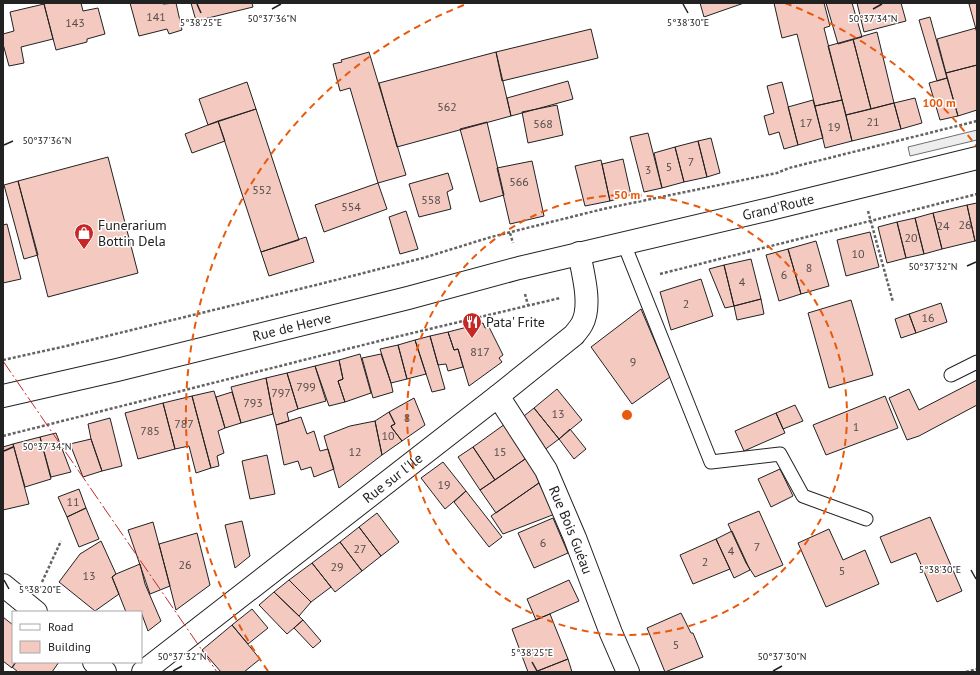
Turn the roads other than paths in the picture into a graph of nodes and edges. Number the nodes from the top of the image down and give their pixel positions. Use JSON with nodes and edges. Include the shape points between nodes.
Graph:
{"nodes":[{"id":1,"x":977,"y":158,"type":"edge"},
{"id":2,"x":624,"y":244,"type":"junction"},
{"id":3,"x":579,"y":254,"type":"junction"},
{"id":4,"x":977,"y":362,"type":"edge"},
{"id":5,"x":951,"y":375,"type":"dead end"},
{"id":6,"x":3,"y":396,"type":"edge"},
{"id":7,"x":498,"y":396,"type":"junction"},
{"id":8,"x":866,"y":519,"type":"dead end"},
{"id":9,"x":3,"y":585,"type":"edge"},
{"id":10,"x":33,"y":610,"type":"edge"},
{"id":11,"x":95,"y":663,"type":"edge"},
{"id":12,"x":105,"y":672,"type":"edge"},
{"id":13,"x":143,"y":672,"type":"edge"},
{"id":14,"x":628,"y":672,"type":"edge"}],
"edges":[{"from":1,"to":2,"type":"main road","name":"Grand'Route"},
{"from":2,"to":3,"type":"main road","name":"Grand'Route"},
{"from":2,"to":8,"type":"lane","via":[[711,462],[780,454],[803,496]]},
{"from":3,"to":6,"type":"main road","name":"Rue de Herve","via":[[117,370]]},
{"from":3,"to":7,"type":"main road","name":"Rue sur l'Ile","via":[[586,293],[583,323],[574,334]]},
{"from":4,"to":5,"type":"lane"},
{"from":7,"to":13,"type":"main road","name":"Rue sur l'Ile"},
{"from":7,"to":14,"type":"main road","name":"Rue Bois Guéau","via":[[546,470]]},
{"from":9,"to":10,"type":"main road"},
{"from":11,"to":12,"type":"main road"}]}
